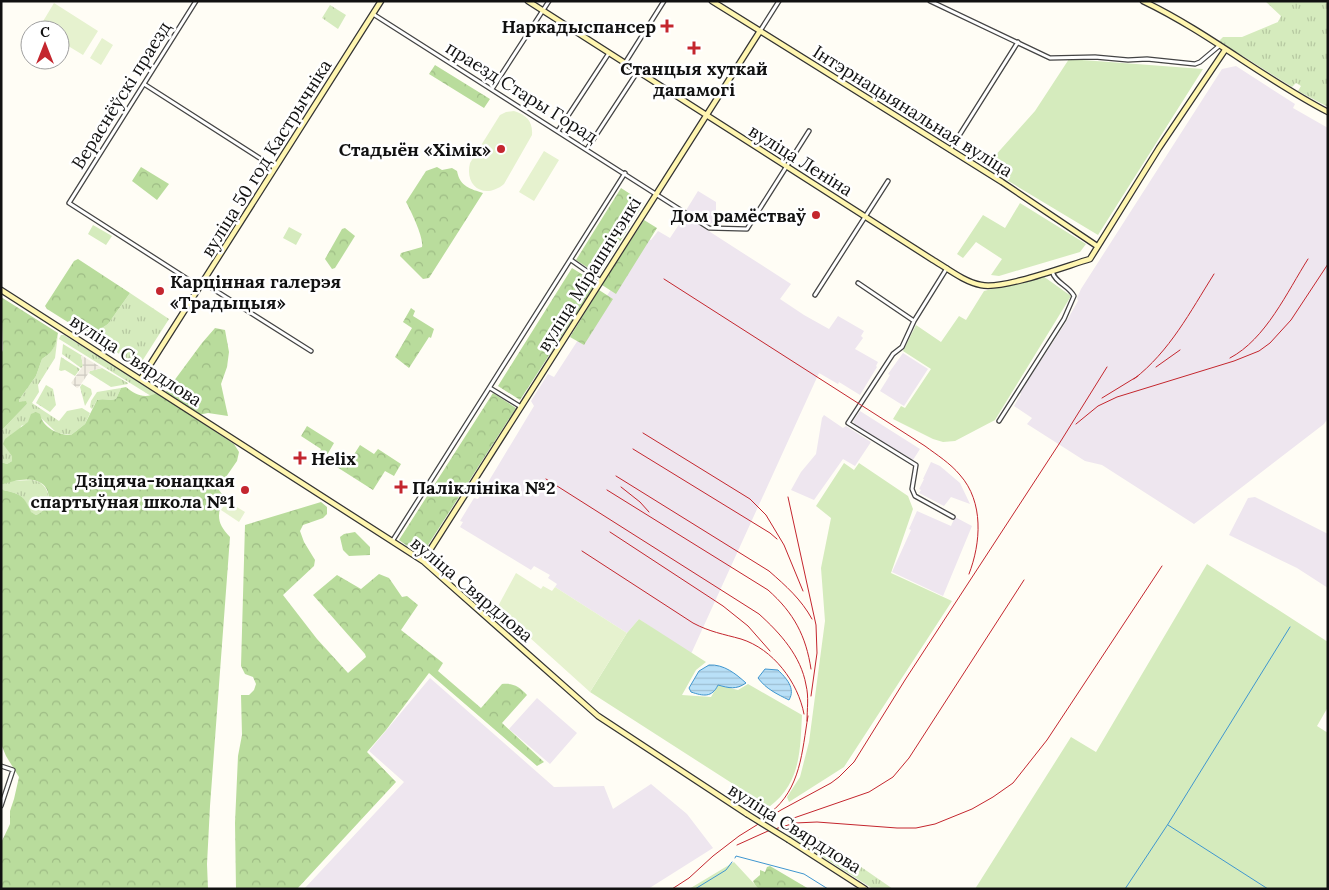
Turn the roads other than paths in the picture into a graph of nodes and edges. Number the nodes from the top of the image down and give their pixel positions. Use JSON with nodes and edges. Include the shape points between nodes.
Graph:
{"nodes":[{"id":1,"x":196,"y":1,"type":"edge"},
{"id":2,"x":381,"y":1,"type":"edge"},
{"id":3,"x":528,"y":1,"type":"edge"},
{"id":4,"x":549,"y":1,"type":"edge"},
{"id":5,"x":664,"y":1,"type":"edge"},
{"id":6,"x":712,"y":1,"type":"edge"},
{"id":7,"x":779,"y":1,"type":"edge"},
{"id":8,"x":930,"y":1,"type":"edge"},
{"id":9,"x":1143,"y":1,"type":"edge"},
{"id":10,"x":543,"y":10,"type":"junction"},
{"id":11,"x":373,"y":14,"type":"junction"},
{"id":12,"x":760,"y":32,"type":"junction"},
{"id":13,"x":1018,"y":42,"type":"junction"},
{"id":14,"x":1219,"y":46,"type":"junction"},
{"id":15,"x":1225,"y":50,"type":"junction"},
{"id":16,"x":609,"y":53,"type":"junction"},
{"id":17,"x":625,"y":63,"type":"junction"},
{"id":18,"x":638,"y":72,"type":"junction"},
{"id":19,"x":144,"y":84,"type":"junction"},
{"id":20,"x":492,"y":89,"type":"junction"},
{"id":21,"x":1328,"y":112,"type":"edge"},
{"id":22,"x":706,"y":116,"type":"junction"},
{"id":23,"x":558,"y":131,"type":"junction"},
{"id":24,"x":809,"y":131,"type":"dead end"},
{"id":25,"x":587,"y":150,"type":"junction"},
{"id":26,"x":950,"y":150,"type":"junction"},
{"id":27,"x":787,"y":167,"type":"junction"},
{"id":28,"x":275,"y":168,"type":"junction"},
{"id":29,"x":625,"y":173,"type":"junction"},
{"id":30,"x":888,"y":181,"type":"dead end"},
{"id":31,"x":657,"y":193,"type":"junction"},
{"id":32,"x":865,"y":216,"type":"junction"},
{"id":33,"x":1098,"y":246,"type":"junction"},
{"id":34,"x":571,"y":260,"type":"junction"},
{"id":35,"x":947,"y":268,"type":"junction"},
{"id":36,"x":1052,"y":271,"type":"junction"},
{"id":37,"x":601,"y":281,"type":"junction"},
{"id":38,"x":858,"y":283,"type":"dead end"},
{"id":39,"x":201,"y":285,"type":"junction"},
{"id":40,"x":1,"y":290,"type":"edge"},
{"id":41,"x":815,"y":295,"type":"dead end"},
{"id":42,"x":914,"y":321,"type":"junction"},
{"id":43,"x":311,"y":351,"type":"dead end"},
{"id":44,"x":141,"y":379,"type":"junction"},
{"id":45,"x":490,"y":388,"type":"junction"},
{"id":46,"x":521,"y":407,"type":"junction"},
{"id":47,"x":999,"y":421,"type":"dead end"},
{"id":48,"x":953,"y":517,"type":"dead end"},
{"id":49,"x":392,"y":540,"type":"junction"},
{"id":50,"x":423,"y":561,"type":"junction"},
{"id":51,"x":1,"y":766,"type":"edge"},
{"id":52,"x":1,"y":806,"type":"edge"},
{"id":53,"x":865,"y":889,"type":"edge"}],
"edges":[{"from":1,"to":19,"type":"street","name":"Вераснёўскі праезд"},
{"from":2,"to":11,"type":"street","name":"вуліца 50 год Кастрычніка"},
{"from":3,"to":10,"type":"street","name":"вуліца Леніна"},
{"from":4,"to":10,"type":"street"},
{"from":5,"to":17,"type":"street"},
{"from":6,"to":12,"type":"street","name":"Інтэрнацыянальная вуліца"},
{"from":7,"to":12,"type":"street","name":"вуліца Мірашнічэнкі"},
{"from":8,"to":13,"type":"street"},
{"from":9,"to":14,"type":"street"},
{"from":10,"to":16,"type":"street","name":"вуліца Леніна"},
{"from":10,"to":20,"type":"street"},
{"from":11,"to":20,"type":"street","name":"праезд Стары Горад"},
{"from":11,"to":28,"type":"street","name":"вуліца 50 год Кастрычніка"},
{"from":12,"to":22,"type":"street","name":"вуліца Мірашнічэнкі"},
{"from":12,"to":26,"type":"street","name":"Інтэрнацыянальная вуліца"},
{"from":13,"to":14,"type":"street","via":[[1050,58],[1147,59],[1195,64]]},
{"from":13,"to":26,"type":"street"},
{"from":14,"to":15,"type":"street"},
{"from":15,"to":21,"type":"street"},
{"from":15,"to":33,"type":"street","name":"вуліца Леніна"},
{"from":16,"to":17,"type":"street","name":"вуліца Леніна"},
{"from":16,"to":23,"type":"street"},
{"from":17,"to":18,"type":"street","name":"вуліца Леніна"},
{"from":18,"to":22,"type":"street","name":"вуліца Леніна"},
{"from":18,"to":25,"type":"street"},
{"from":19,"to":28,"type":"street"},
{"from":19,"to":39,"type":"street","name":"Вераснёўскі праезд","via":[[69,203]]},
{"from":20,"to":23,"type":"street","name":"праезд Стары Горад"},
{"from":22,"to":27,"type":"street","name":"вуліца Леніна"},
{"from":22,"to":31,"type":"street","name":"вуліца Мірашнічэнкі"},
{"from":23,"to":25,"type":"street","name":"праезд Стары Горад"},
{"from":24,"to":27,"type":"street"},
{"from":25,"to":29,"type":"street","name":"праезд Стары Горад"},
{"from":26,"to":33,"type":"street","name":"Інтэрнацыянальная вуліца"},
{"from":27,"to":31,"type":"street","name":"праезд Стары Горад","via":[[747,229],[709,228]]},
{"from":27,"to":32,"type":"street","name":"вуліца Леніна"},
{"from":28,"to":39,"type":"street","name":"вуліца 50 год Кастрычніка"},
{"from":29,"to":31,"type":"street","name":"праезд Стары Горад"},
{"from":29,"to":34,"type":"street"},
{"from":30,"to":32,"type":"street"},
{"from":31,"to":37,"type":"street","name":"вуліца Мірашнічэнкі"},
{"from":32,"to":35,"type":"street","name":"вуліца Леніна"},
{"from":32,"to":41,"type":"street"},
{"from":33,"to":36,"type":"street","name":"вуліца Леніна","via":[[1090,259]]},
{"from":34,"to":37,"type":"street"},
{"from":34,"to":45,"type":"street"},
{"from":35,"to":36,"type":"street","name":"вуліца Леніна","via":[[980,286],[999,286]]},
{"from":35,"to":42,"type":"street"},
{"from":36,"to":47,"type":"street","via":[[1053,277],[1074,296],[1064,319]]},
{"from":37,"to":46,"type":"street","name":"вуліца Мірашнічэнкі"},
{"from":38,"to":42,"type":"street"},
{"from":39,"to":43,"type":"street"},
{"from":39,"to":44,"type":"street","name":"вуліца 50 год Кастрычніка"},
{"from":40,"to":44,"type":"street","name":"вуліца Свярдлова"},
{"from":42,"to":48,"type":"street","via":[[902,347],[893,354],[848,423],[916,465],[912,489],[915,496]]},
{"from":44,"to":49,"type":"street","name":"вуліца Свярдлова"},
{"from":45,"to":46,"type":"street"},
{"from":45,"to":49,"type":"street"},
{"from":46,"to":50,"type":"street","name":"вуліца Мірашнічэнкі"},
{"from":49,"to":50,"type":"street","name":"вуліца Свярдлова"},
{"from":50,"to":53,"type":"street","name":"вуліца Свярдлова","bridge":true,"via":[[598,716]]},
{"from":51,"to":52,"type":"street","via":[[13,770]]}]}
